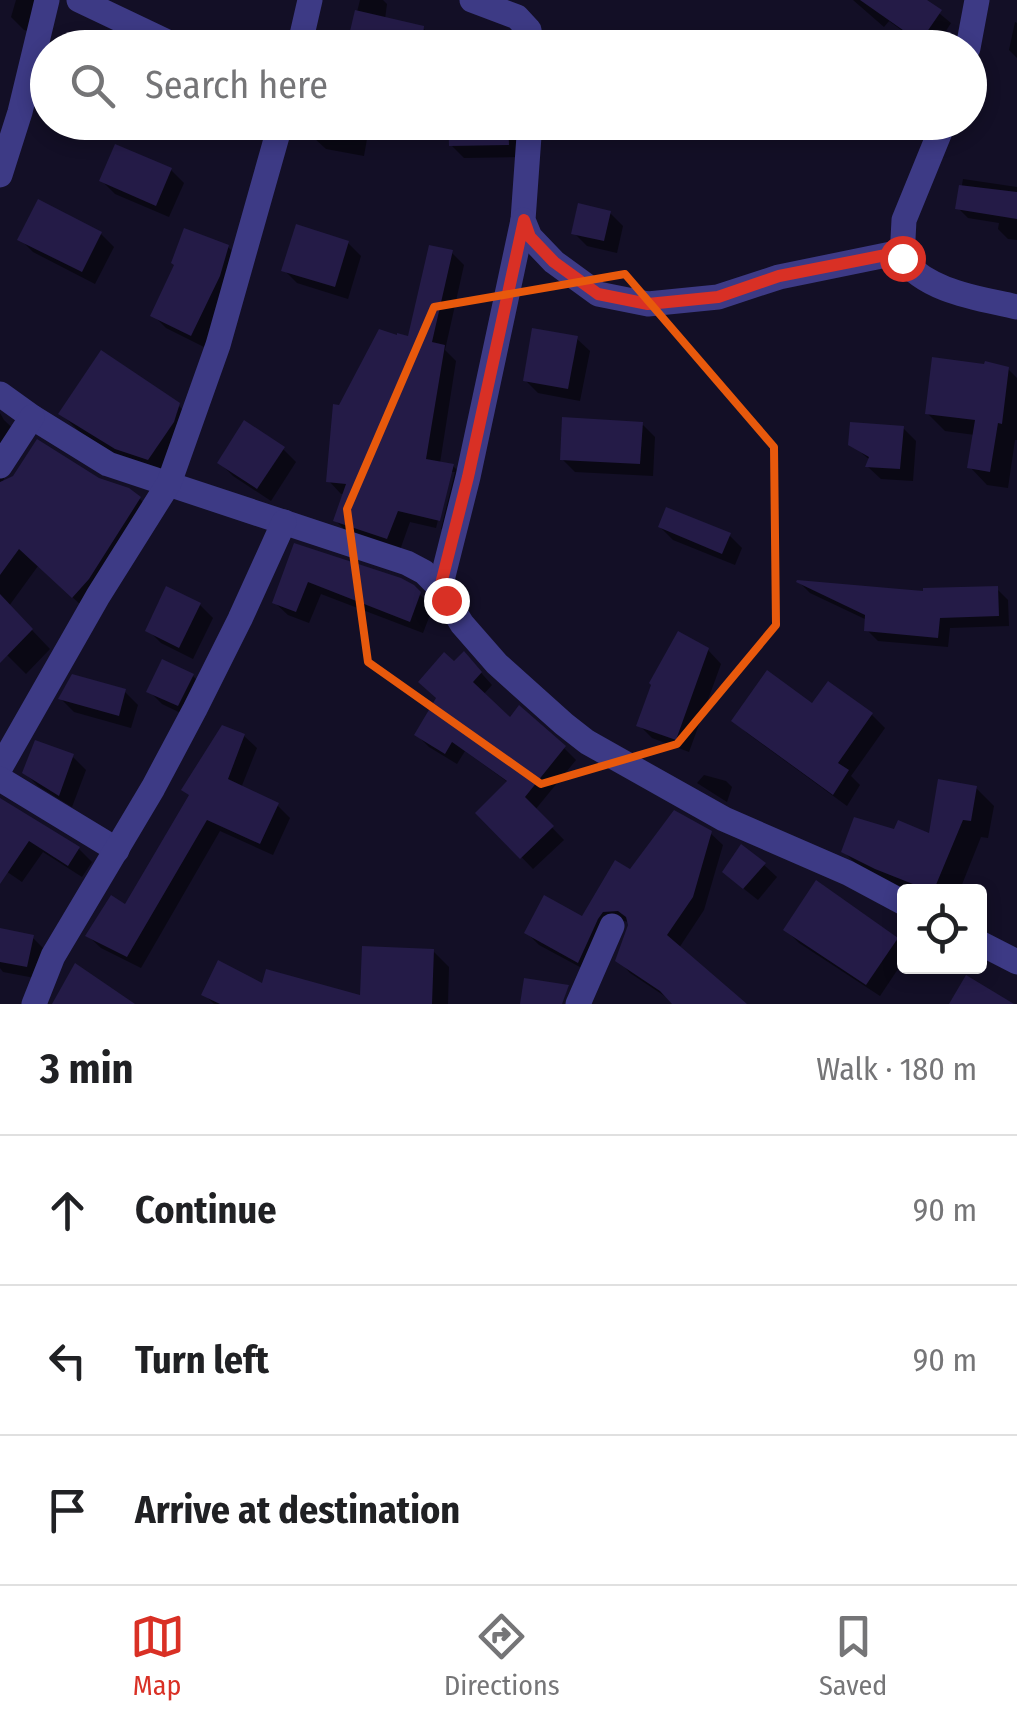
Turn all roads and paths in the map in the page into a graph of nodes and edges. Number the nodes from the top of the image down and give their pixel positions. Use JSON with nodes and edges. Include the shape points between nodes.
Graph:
{"nodes":[{"id":1,"x":48,"y":0,"type":"edge"},
{"id":2,"x":79,"y":0,"type":"edge"},
{"id":3,"x":310,"y":0,"type":"edge"},
{"id":4,"x":472,"y":0,"type":"edge"},
{"id":5,"x":977,"y":0,"type":"edge"},
{"id":6,"x":37,"y":30,"type":"edge"},
{"id":7,"x":142,"y":30,"type":"edge"},
{"id":8,"x":303,"y":30,"type":"edge"},
{"id":9,"x":529,"y":30,"type":"edge"},
{"id":10,"x":971,"y":30,"type":"edge"},
{"id":11,"x":30,"y":51,"type":"edge"},
{"id":12,"x":10,"y":108,"type":"edge"},
{"id":13,"x":276,"y":140,"type":"edge"},
{"id":14,"x":529,"y":140,"type":"edge"},
{"id":15,"x":937,"y":140,"type":"edge"},
{"id":16,"x":0,"y":175,"type":"edge"},
{"id":17,"x":524,"y":220,"type":"junction"},
{"id":18,"x":901,"y":252,"type":"junction"},
{"id":19,"x":1017,"y":308,"type":"edge"},
{"id":20,"x":0,"y":394,"type":"edge"},
{"id":21,"x":32,"y":417,"type":"junction"},
{"id":22,"x":0,"y":466,"type":"edge"},
{"id":23,"x":169,"y":483,"type":"junction"},
{"id":24,"x":284,"y":522,"type":"junction"},
{"id":25,"x":440,"y":588,"type":"junction"},
{"id":26,"x":0,"y":768,"type":"edge"},
{"id":27,"x":0,"y":779,"type":"edge"},
{"id":28,"x":117,"y":850,"type":"junction"},
{"id":29,"x":897,"y":899,"type":"edge"},
{"id":30,"x":612,"y":926,"type":"dead end"},
{"id":31,"x":987,"y":947,"type":"edge"},
{"id":32,"x":1017,"y":962,"type":"edge"},
{"id":33,"x":34,"y":1004,"type":"edge"},
{"id":34,"x":578,"y":1004,"type":"edge"}],
"edges":[{"from":1,"to":6,"type":"street"},
{"from":2,"to":7,"type":"street"},
{"from":3,"to":8,"type":"street"},
{"from":4,"to":9,"type":"street","via":[[517,16]]},
{"from":5,"to":10,"type":"street"},
{"from":11,"to":12,"type":"street"},
{"from":12,"to":16,"type":"street"},
{"from":13,"to":23,"type":"street","via":[[218,346]]},
{"from":14,"to":17,"type":"street"},
{"from":15,"to":18,"type":"street","via":[[904,220]]},
{"from":17,"to":18,"type":"street","via":[[554,262],[598,294],[648,304],[718,297],[779,276]]},
{"from":17,"to":25,"type":"street"},
{"from":18,"to":19,"type":"street","via":[[919,275],[948,290]]},
{"from":20,"to":21,"type":"street"},
{"from":21,"to":22,"type":"street"},
{"from":21,"to":23,"type":"street","via":[[108,464]]},
{"from":23,"to":24,"type":"street"},
{"from":23,"to":26,"type":"street"},
{"from":24,"to":25,"type":"street","via":[[407,563]]},
{"from":24,"to":28,"type":"street","via":[[195,709]]},
{"from":25,"to":29,"type":"street","via":[[496,664],[587,742],[724,819]]},
{"from":27,"to":28,"type":"street"},
{"from":28,"to":33,"type":"street","via":[[53,956]]},
{"from":30,"to":34,"type":"street"},
{"from":31,"to":32,"type":"street"}]}
